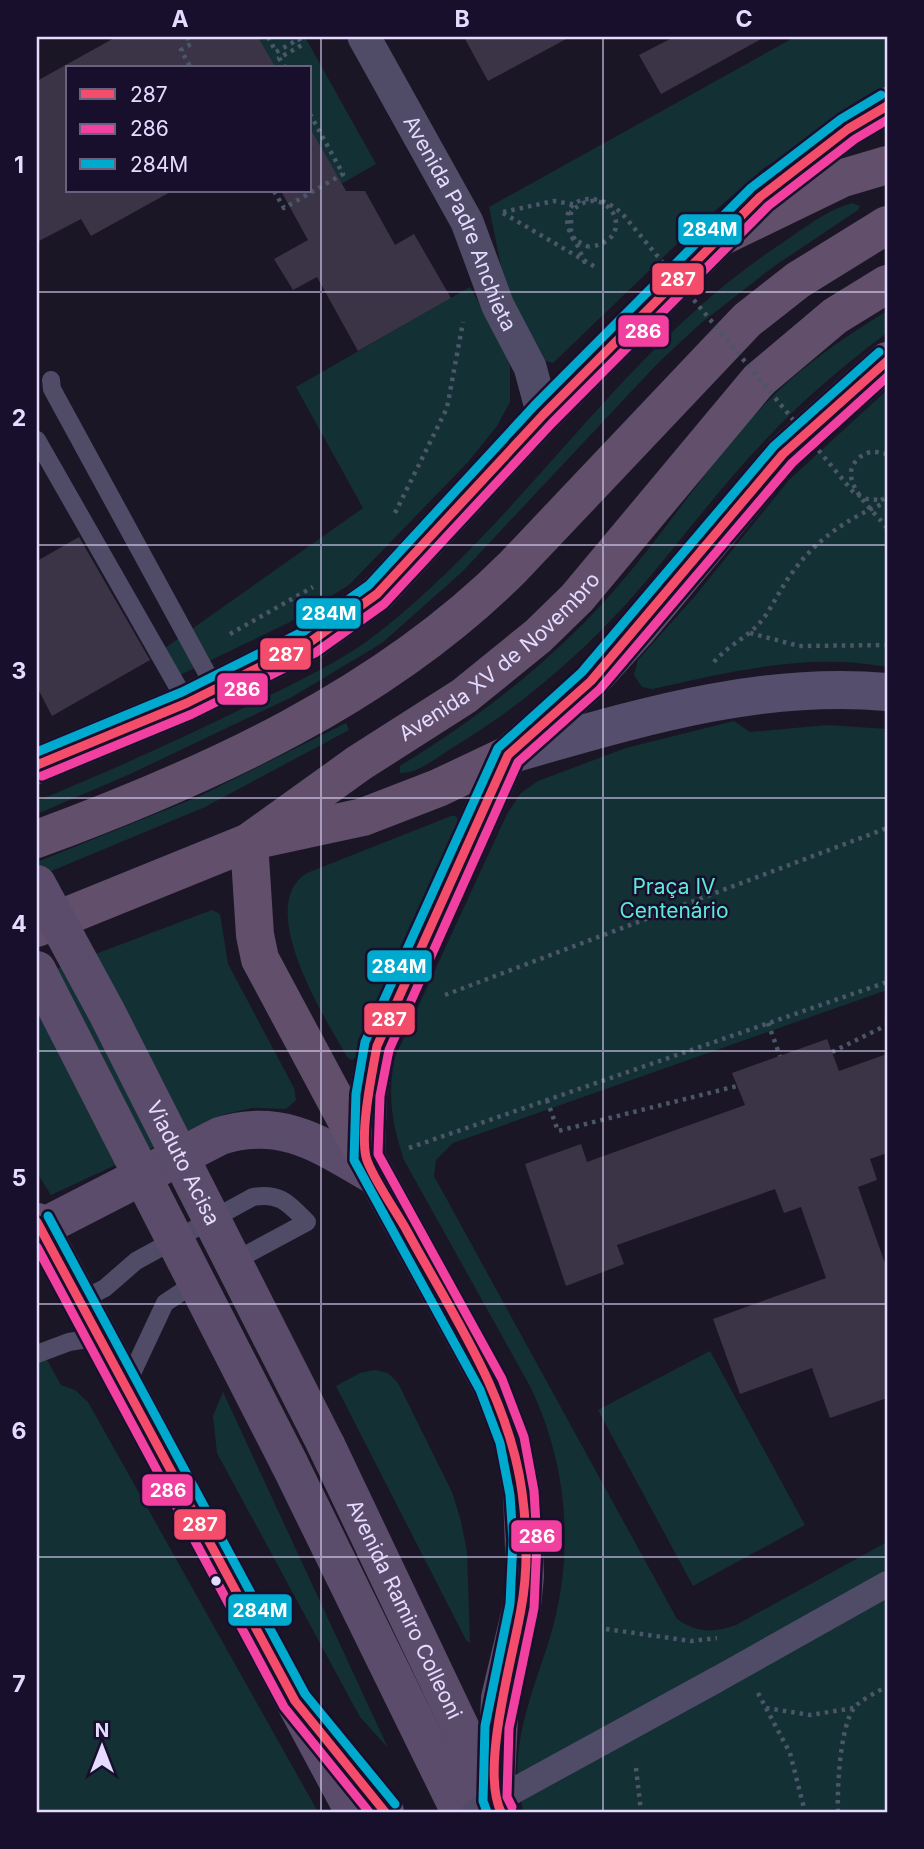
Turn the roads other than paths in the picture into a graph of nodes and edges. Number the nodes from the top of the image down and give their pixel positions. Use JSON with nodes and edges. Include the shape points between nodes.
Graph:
{"nodes":[{"id":1,"x":364,"y":37,"type":"edge"},
{"id":2,"x":887,"y":106,"type":"edge"},
{"id":3,"x":887,"y":165,"type":"edge"},
{"id":4,"x":887,"y":225,"type":"edge"},
{"id":5,"x":719,"y":238,"type":"junction"},
{"id":6,"x":887,"y":284,"type":"edge"},
{"id":7,"x":887,"y":361,"type":"edge"},
{"id":8,"x":51,"y":380,"type":"dead end"},
{"id":9,"x":543,"y":415,"type":"junction"},
{"id":10,"x":37,"y":440,"type":"edge"},
{"id":11,"x":200,"y":683,"type":"junction"},
{"id":12,"x":887,"y":692,"type":"edge"},
{"id":13,"x":508,"y":755,"type":"junction"},
{"id":14,"x":37,"y":765,"type":"edge"},
{"id":15,"x":37,"y":839,"type":"edge"},
{"id":16,"x":249,"y":842,"type":"junction"},
{"id":17,"x":37,"y":884,"type":"edge"},
{"id":18,"x":37,"y":928,"type":"edge"},
{"id":19,"x":37,"y":970,"type":"edge"},
{"id":20,"x":372,"y":1167,"type":"junction"},
{"id":21,"x":38,"y":1227,"type":"edge"},
{"id":22,"x":80,"y":1301,"type":"junction"},
{"id":23,"x":99,"y":1337,"type":"junction"},
{"id":24,"x":37,"y":1354,"type":"edge"},
{"id":25,"x":125,"y":1387,"type":"junction"},
{"id":26,"x":326,"y":1445,"type":"joint"},
{"id":27,"x":289,"y":1464,"type":"joint"},
{"id":28,"x":887,"y":1584,"type":"edge"},
{"id":29,"x":295,"y":1701,"type":"junction"},
{"id":30,"x":483,"y":1809,"type":"edge"},
{"id":31,"x":354,"y":1812,"type":"edge"},
{"id":32,"x":384,"y":1812,"type":"edge"}],
"edges":[{"from":1,"to":9,"type":"street","name":"Avenida Padre Anchieta","via":[[467,222],[498,306],[530,368]]},
{"from":2,"to":5,"type":"main road","via":[[783,176]]},
{"from":3,"to":5,"type":"highway","via":[[843,178]]},
{"from":4,"to":15,"type":"highway","via":[[798,280],[747,320],[477,604],[427,644],[305,721]]},
{"from":5,"to":9,"type":"main road"},
{"from":6,"to":16,"type":"highway","name":"Avenida XV de Novembro","via":[[835,316],[759,380],[603,571],[538,636],[464,696],[359,763]]},
{"from":7,"to":13,"type":"main road","via":[[783,454],[591,681]]},
{"from":8,"to":11,"type":"lane"},
{"from":9,"to":11,"type":"main road","via":[[377,594],[310,642]]},
{"from":10,"to":11,"type":"lane"},
{"from":11,"to":14,"type":"main road"},
{"from":12,"to":13,"type":"main road","via":[[779,691],[613,724]]},
{"from":13,"to":16,"type":"highway","via":[[363,817]]},
{"from":13,"to":20,"type":"main road","via":[[377,1046],[368,1095]]},
{"from":16,"to":18,"type":"highway","name":"Avenida XV de Novembro"},
{"from":16,"to":20,"type":"highway","via":[[260,959]]},
{"from":17,"to":26,"type":"main road","name":"Viaduto Acisa","bridge":true},
{"from":19,"to":27,"type":"main road","name":"Viaduto Acisa","bridge":true},
{"from":20,"to":21,"type":"main road","via":[[278,1129],[245,1129],[220,1136]]},
{"from":20,"to":30,"type":"main road","via":[[491,1385],[518,1469],[525,1576]]},
{"from":21,"to":22,"type":"main road"},
{"from":22,"to":23,"type":"main road"},
{"from":22,"to":25,"type":"lane","via":[[105,1288],[136,1261],[253,1197],[283,1198],[307,1222],[175,1293],[159,1312]]},
{"from":23,"to":24,"type":"lane"},
{"from":23,"to":25,"type":"main road"},
{"from":25,"to":29,"type":"main road"},
{"from":26,"to":30,"type":"main road","name":"Avenida Ramiro Colleoni"},
{"from":27,"to":30,"type":"main road","name":"Avenida Ramiro Colleoni"},
{"from":28,"to":30,"type":"street","bridge":true},
{"from":29,"to":31,"type":"main road"},
{"from":29,"to":32,"type":"main road"}]}
